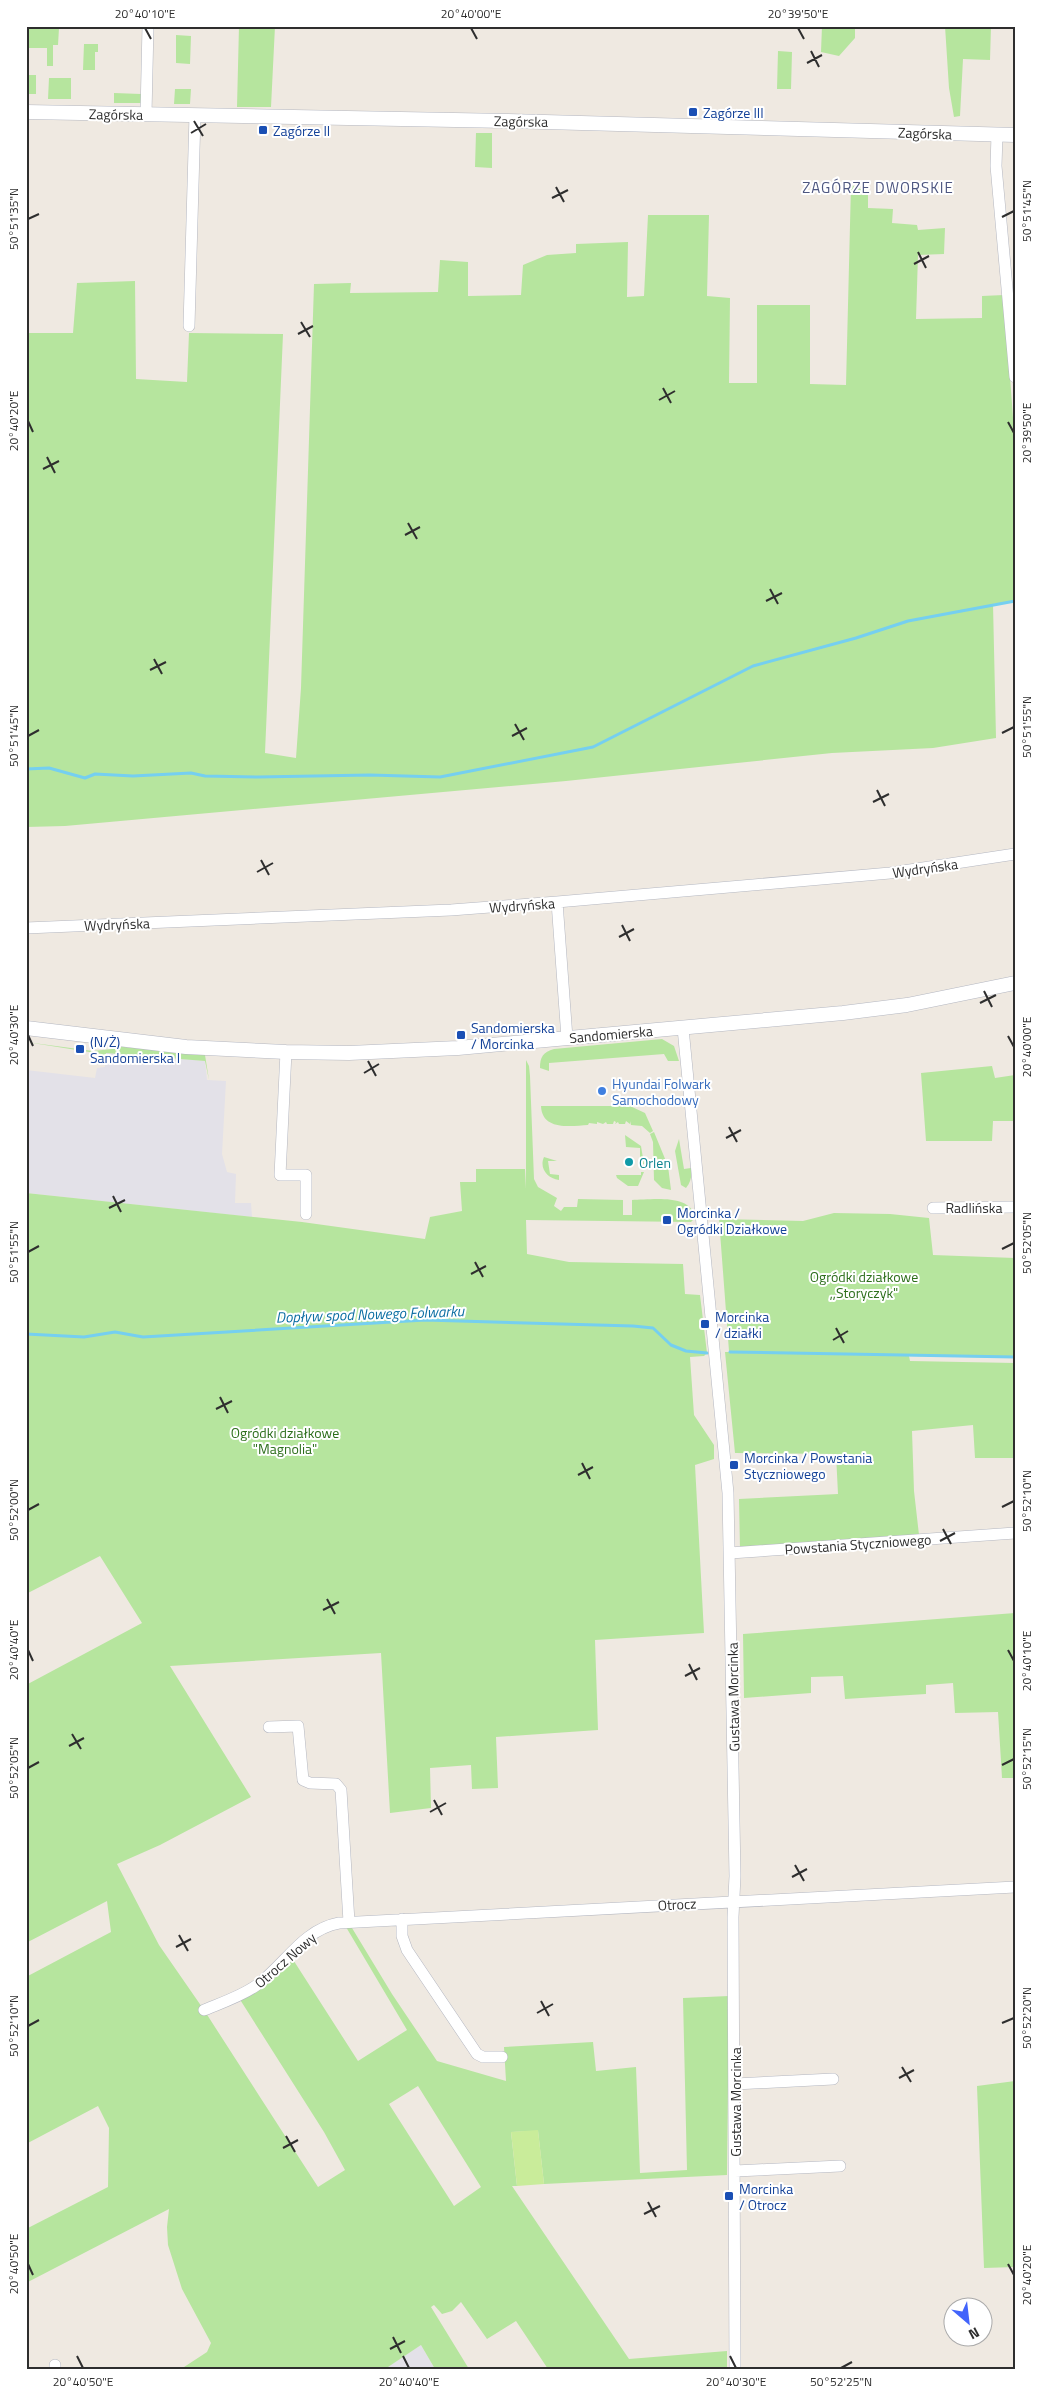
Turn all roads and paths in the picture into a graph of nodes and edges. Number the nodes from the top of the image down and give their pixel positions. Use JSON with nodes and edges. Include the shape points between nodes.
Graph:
{"nodes":[{"id":1,"x":148,"y":26,"type":"edge"},
{"id":2,"x":26,"y":112,"type":"edge"},
{"id":3,"x":146,"y":114,"type":"junction"},
{"id":4,"x":196,"y":116,"type":"junction"},
{"id":5,"x":997,"y":135,"type":"junction"},
{"id":6,"x":1015,"y":136,"type":"edge"},
{"id":7,"x":189,"y":326,"type":"dead end"},
{"id":8,"x":1015,"y":377,"type":"edge"},
{"id":9,"x":1015,"y":854,"type":"edge"},
{"id":10,"x":557,"y":902,"type":"junction"},
{"id":11,"x":26,"y":928,"type":"edge"},
{"id":12,"x":1015,"y":982,"type":"edge"},
{"id":13,"x":26,"y":1028,"type":"edge"},
{"id":14,"x":683,"y":1028,"type":"junction"},
{"id":15,"x":567,"y":1038,"type":"junction"},
{"id":16,"x":286,"y":1052,"type":"junction"},
{"id":17,"x":1015,"y":1207,"type":"edge"},
{"id":18,"x":933,"y":1208,"type":"dead end"},
{"id":19,"x":306,"y":1214,"type":"dead end"},
{"id":20,"x":1015,"y":1532,"type":"edge"},
{"id":21,"x":730,"y":1553,"type":"junction"},
{"id":22,"x":269,"y":1727,"type":"dead end"},
{"id":23,"x":1015,"y":1887,"type":"edge"},
{"id":24,"x":734,"y":1901,"type":"junction"},
{"id":25,"x":402,"y":1919,"type":"junction"},
{"id":26,"x":344,"y":1923,"type":"junction"},
{"id":27,"x":204,"y":2010,"type":"dead end"},
{"id":28,"x":502,"y":2057,"type":"dead end"},
{"id":29,"x":833,"y":2079,"type":"dead end"},
{"id":30,"x":734,"y":2084,"type":"junction"},
{"id":31,"x":840,"y":2166,"type":"dead end"},
{"id":32,"x":735,"y":2171,"type":"junction"},
{"id":33,"x":735,"y":2369,"type":"edge"}],
"edges":[{"from":1,"to":3,"type":"street"},
{"from":2,"to":3,"type":"street","name":"Zagórska"},
{"from":3,"to":4,"type":"street","name":"Zagórska"},
{"from":4,"to":5,"type":"street","name":"Zagórska"},
{"from":4,"to":7,"type":"street"},
{"from":5,"to":6,"type":"street","name":"Zagórska"},
{"from":5,"to":8,"type":"street","via":[[996,166]]},
{"from":9,"to":10,"type":"street","name":"Wydryńska","via":[[890,873]]},
{"from":10,"to":11,"type":"street","name":"Wydryńska","via":[[450,910]]},
{"from":10,"to":15,"type":"street"},
{"from":12,"to":14,"type":"street","name":"Sandomierska","via":[[877,1009]]},
{"from":13,"to":16,"type":"street","name":"Sandomierska","via":[[176,1046]]},
{"from":14,"to":15,"type":"street","name":"Sandomierska"},
{"from":14,"to":21,"type":"street","name":"Gustawa Morcinka","via":[[726,1468]]},
{"from":15,"to":16,"type":"street","name":"Sandomierska","via":[[426,1050]]},
{"from":16,"to":19,"type":"street","via":[[280,1175],[306,1176]]},
{"from":17,"to":18,"type":"street","name":"Radlińska"},
{"from":20,"to":21,"type":"street","name":"Powstania Styczniowego"},
{"from":21,"to":24,"type":"street","name":"Gustawa Morcinka"},
{"from":22,"to":26,"type":"street","via":[[298,1726],[303,1780],[336,1784],[341,1790]]},
{"from":23,"to":24,"type":"street","name":"Otrocz"},
{"from":24,"to":25,"type":"street","name":"Otrocz"},
{"from":24,"to":30,"type":"street","name":"Gustawa Morcinka"},
{"from":25,"to":26,"type":"street","name":"Otrocz"},
{"from":25,"to":28,"type":"street","via":[[402,1936],[407,1950],[477,2054]]},
{"from":26,"to":27,"type":"street","name":"Otrocz Nowy","via":[[314,1932],[255,1987]]},
{"from":29,"to":30,"type":"street"},
{"from":30,"to":32,"type":"street","name":"Gustawa Morcinka"},
{"from":31,"to":32,"type":"street"},
{"from":32,"to":33,"type":"street","name":"Gustawa Morcinka"}]}
